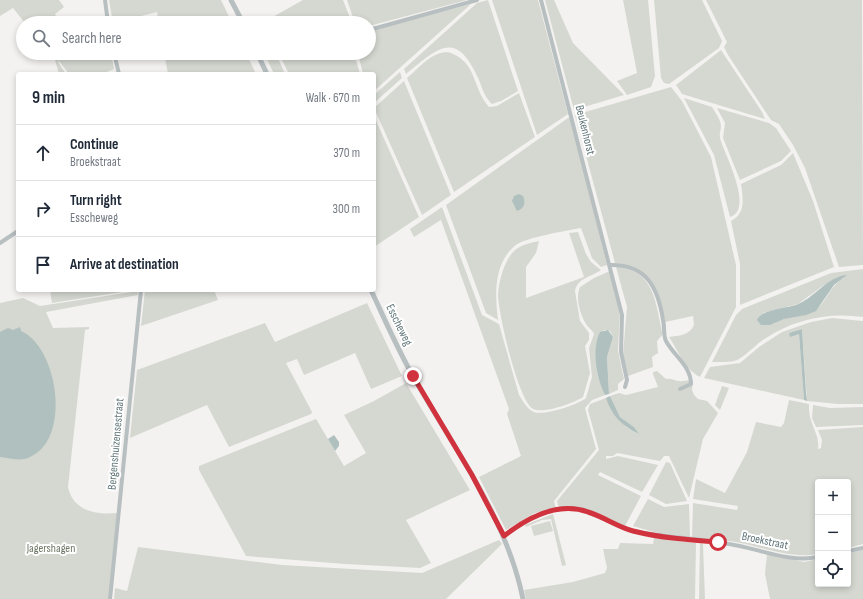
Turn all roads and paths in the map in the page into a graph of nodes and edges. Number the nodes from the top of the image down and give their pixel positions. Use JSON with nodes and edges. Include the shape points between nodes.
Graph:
{"nodes":[{"id":1,"x":105,"y":0,"type":"edge"},
{"id":2,"x":232,"y":0,"type":"edge"},
{"id":3,"x":477,"y":0,"type":"edge"},
{"id":4,"x":541,"y":0,"type":"edge"},
{"id":5,"x":107,"y":16,"type":"edge"},
{"id":6,"x":240,"y":16,"type":"edge"},
{"id":7,"x":376,"y":28,"type":"edge"},
{"id":8,"x":116,"y":60,"type":"edge"},
{"id":9,"x":260,"y":60,"type":"edge"},
{"id":10,"x":119,"y":72,"type":"edge"},
{"id":11,"x":266,"y":72,"type":"edge"},
{"id":12,"x":16,"y":232,"type":"edge"},
{"id":13,"x":0,"y":243,"type":"edge"},
{"id":14,"x":610,"y":265,"type":"junction"},
{"id":15,"x":142,"y":292,"type":"edge"},
{"id":16,"x":372,"y":292,"type":"edge"},
{"id":17,"x":625,"y":387,"type":"dead end"},
{"id":18,"x":680,"y":389,"type":"dead end"},
{"id":19,"x":504,"y":536,"type":"junction"},
{"id":20,"x":863,"y":548,"type":"edge"},
{"id":21,"x":851,"y":550,"type":"edge"},
{"id":22,"x":815,"y":557,"type":"edge"},
{"id":23,"x":110,"y":599,"type":"edge"},
{"id":24,"x":523,"y":599,"type":"edge"}],
"edges":[{"from":1,"to":5,"type":"street"},
{"from":2,"to":6,"type":"street"},
{"from":3,"to":7,"type":"street"},
{"from":4,"to":14,"type":"street","name":"Beukenhorst"},
{"from":8,"to":10,"type":"street"},
{"from":9,"to":11,"type":"street"},
{"from":12,"to":13,"type":"street"},
{"from":14,"to":17,"type":"street","name":"Beukenhorst","via":[[623,321],[621,352],[627,380]]},
{"from":14,"to":18,"type":"street","via":[[628,266],[645,275],[651,283],[662,314],[665,339],[691,379],[689,386]]},
{"from":15,"to":23,"type":"street","name":"Bergenshuizensestraat"},
{"from":16,"to":19,"type":"street","name":"Esscheweg","via":[[413,376],[472,475]]},
{"from":19,"to":22,"type":"street","name":"Broekstraat","via":[[543,513],[559,509],[577,509],[639,532],[728,544],[801,559]]},
{"from":19,"to":24,"type":"street","name":"Esscheweg"},
{"from":20,"to":21,"type":"street"}]}
